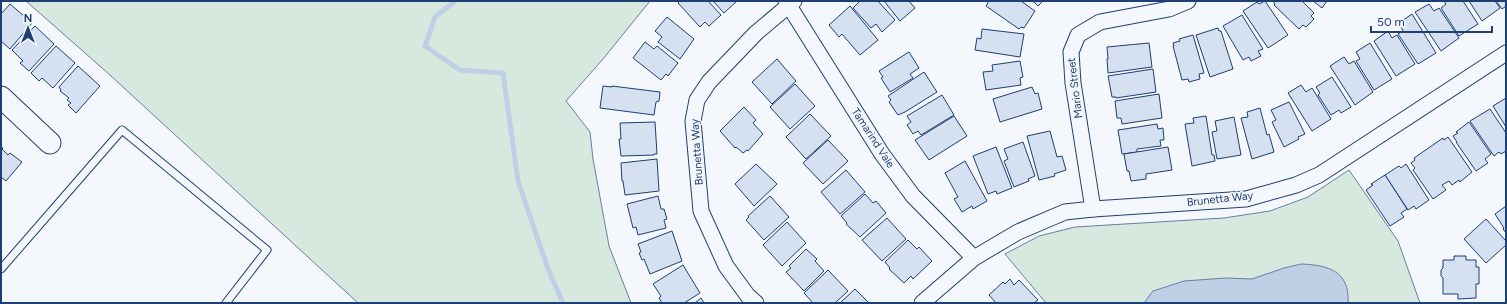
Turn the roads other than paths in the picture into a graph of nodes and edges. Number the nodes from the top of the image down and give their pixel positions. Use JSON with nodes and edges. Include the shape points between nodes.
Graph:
{"nodes":[{"id":1,"x":1188,"y":1,"type":"edge"},
{"id":2,"x":790,"y":2,"type":"edge"},
{"id":3,"x":1506,"y":53,"type":"edge"},
{"id":4,"x":1,"y":97,"type":"edge"},
{"id":5,"x":50,"y":143,"type":"dead end"},
{"id":6,"x":1093,"y":209,"type":"junction"},
{"id":7,"x":974,"y":258,"type":"junction"},
{"id":8,"x":1,"y":269,"type":"edge"},
{"id":9,"x":226,"y":303,"type":"edge"},
{"id":10,"x":756,"y":303,"type":"edge"},
{"id":11,"x":922,"y":303,"type":"edge"}],
"edges":[{"from":1,"to":6,"type":"street","name":"Mario Street","via":[[1169,9],[1100,22],[1078,35],[1071,52],[1073,83]]},
{"from":2,"to":7,"type":"street","name":"Tamarind Vale","via":[[882,154],[914,196]]},
{"from":2,"to":10,"type":"street","name":"Brunetta Way","via":[[709,82],[697,100],[693,121],[701,211],[726,266]]},
{"from":3,"to":6,"type":"street","name":"Brunetta Way","via":[[1319,175],[1296,185],[1246,199]]},
{"from":4,"to":5,"type":"street"},
{"from":6,"to":7,"type":"street","name":"Brunetta Way","via":[[1065,212],[1018,232]]},
{"from":7,"to":11,"type":"street","name":"Brunetta Way"},
{"from":8,"to":9,"type":"lane","via":[[122,130],[267,250]]}]}
